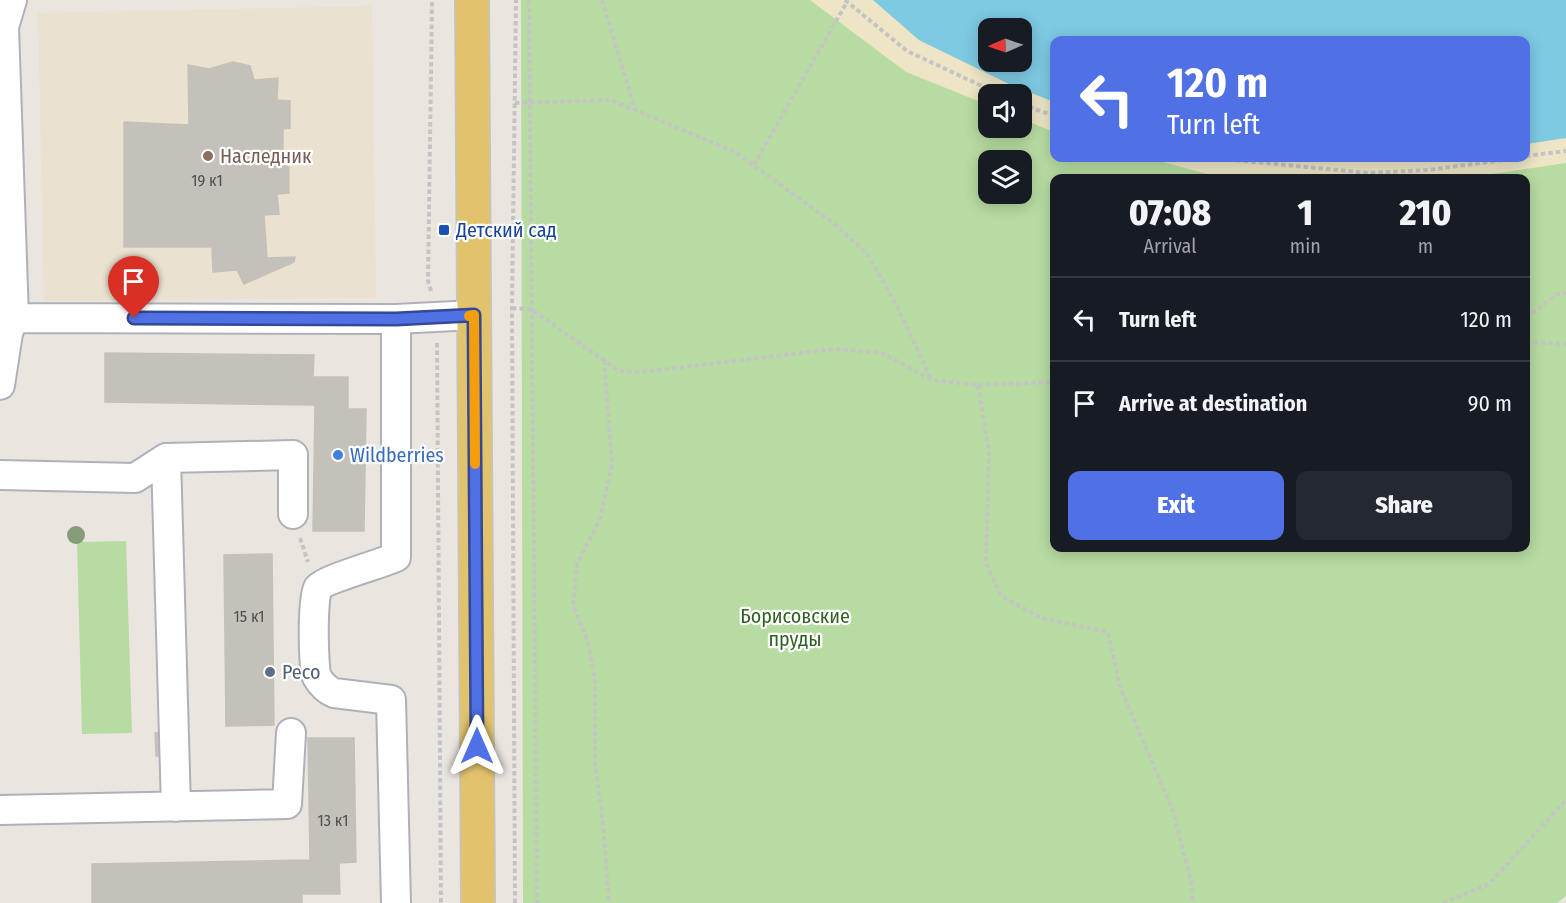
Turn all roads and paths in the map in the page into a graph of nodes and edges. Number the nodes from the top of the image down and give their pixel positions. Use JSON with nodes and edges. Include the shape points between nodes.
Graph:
{"nodes":[{"id":1,"x":12,"y":0,"type":"edge"},
{"id":2,"x":432,"y":0,"type":"edge"},
{"id":3,"x":472,"y":0,"type":"edge"},
{"id":4,"x":516,"y":0,"type":"edge"},
{"id":5,"x":529,"y":0,"type":"edge"},
{"id":6,"x":602,"y":0,"type":"edge"},
{"id":7,"x":846,"y":1,"type":"edge"},
{"id":8,"x":2,"y":27,"type":"edge"},
{"id":9,"x":978,"y":84,"type":"edge"},
{"id":10,"x":515,"y":103,"type":"junction"},
{"id":11,"x":529,"y":104,"type":"junction"},
{"id":12,"x":1032,"y":108,"type":"edge"},
{"id":13,"x":635,"y":110,"type":"junction"},
{"id":14,"x":1050,"y":114,"type":"edge"},
{"id":15,"x":1566,"y":151,"type":"edge"},
{"id":16,"x":1530,"y":156,"type":"edge"},
{"id":17,"x":1255,"y":162,"type":"edge"},
{"id":18,"x":1488,"y":162,"type":"edge"},
{"id":19,"x":754,"y":165,"type":"junction"},
{"id":20,"x":1566,"y":293,"type":"edge"},
{"id":21,"x":512,"y":308,"type":"junction"},
{"id":22,"x":531,"y":309,"type":"junction"},
{"id":23,"x":474,"y":315,"type":"junction"},
{"id":24,"x":1530,"y":315,"type":"edge"},
{"id":25,"x":437,"y":317,"type":"junction"},
{"id":26,"x":14,"y":318,"type":"junction"},
{"id":27,"x":396,"y":319,"type":"junction"},
{"id":28,"x":1530,"y":342,"type":"edge"},
{"id":29,"x":1566,"y":344,"type":"edge"},
{"id":30,"x":604,"y":360,"type":"junction"},
{"id":31,"x":932,"y":380,"type":"junction"},
{"id":32,"x":1050,"y":382,"type":"edge"},
{"id":33,"x":0,"y":385,"type":"edge"},
{"id":34,"x":978,"y":385,"type":"junction"},
{"id":35,"x":166,"y":458,"type":"junction"},
{"id":36,"x":0,"y":476,"type":"edge"},
{"id":37,"x":293,"y":514,"type":"joint"},
{"id":38,"x":317,"y":589,"type":"junction"},
{"id":39,"x":291,"y":733,"type":"dead end"},
{"id":40,"x":1566,"y":800,"type":"edge"},
{"id":41,"x":176,"y":807,"type":"junction"},
{"id":42,"x":0,"y":810,"type":"edge"},
{"id":43,"x":396,"y":903,"type":"edge"},
{"id":44,"x":441,"y":903,"type":"edge"},
{"id":45,"x":478,"y":903,"type":"edge"},
{"id":46,"x":515,"y":903,"type":"edge"},
{"id":47,"x":537,"y":903,"type":"edge"},
{"id":48,"x":609,"y":903,"type":"edge"},
{"id":49,"x":1193,"y":903,"type":"edge"},
{"id":50,"x":1443,"y":903,"type":"edge"}],
"edges":[{"from":1,"to":8,"type":"lane"},
{"from":2,"to":25,"type":"path","via":[[428,281]]},
{"from":3,"to":23,"type":"main road"},
{"from":4,"to":10,"type":"path"},
{"from":5,"to":11,"type":"path"},
{"from":6,"to":13,"type":"path"},
{"from":7,"to":9,"type":"path","via":[[908,51]]},
{"from":7,"to":19,"type":"path"},
{"from":8,"to":26,"type":"lane"},
{"from":10,"to":11,"type":"path"},
{"from":10,"to":21,"type":"path"},
{"from":11,"to":13,"type":"path","via":[[611,100]]},
{"from":11,"to":22,"type":"path"},
{"from":12,"to":14,"type":"path"},
{"from":13,"to":19,"type":"path","via":[[735,152]]},
{"from":15,"to":16,"type":"path"},
{"from":17,"to":18,"type":"path","via":[[1368,173]]},
{"from":19,"to":31,"type":"path","via":[[836,225],[868,255]]},
{"from":20,"to":24,"type":"path","via":[[1557,294]]},
{"from":21,"to":22,"type":"path"},
{"from":21,"to":46,"type":"path"},
{"from":22,"to":30,"type":"path"},
{"from":22,"to":47,"type":"path"},
{"from":23,"to":25,"type":"lane"},
{"from":23,"to":45,"type":"main road"},
{"from":25,"to":27,"type":"lane"},
{"from":25,"to":44,"type":"path"},
{"from":26,"to":27,"type":"lane"},
{"from":26,"to":33,"type":"lane"},
{"from":27,"to":38,"type":"lane","via":[[396,557],[330,579]]},
{"from":28,"to":29,"type":"path"},
{"from":30,"to":31,"type":"path","via":[[619,370],[641,372],[835,349],[882,353]]},
{"from":30,"to":48,"type":"path","via":[[612,464],[600,519],[577,564],[573,605],[588,642],[595,679],[595,763]]},
{"from":31,"to":34,"type":"path"},
{"from":32,"to":34,"type":"path"},
{"from":34,"to":49,"type":"path","via":[[989,452],[986,563],[1001,596],[1041,618],[1108,632],[1120,687],[1173,811]]},
{"from":35,"to":36,"type":"lane","via":[[135,478]]},
{"from":35,"to":37,"type":"lane","via":[[293,455]]},
{"from":35,"to":41,"type":"lane"},
{"from":37,"to":38,"type":"path"},
{"from":38,"to":43,"type":"lane","via":[[316,676],[334,693],[391,700]]},
{"from":39,"to":41,"type":"lane","via":[[287,804]]},
{"from":40,"to":50,"type":"path","via":[[1489,884]]},
{"from":41,"to":42,"type":"lane"}]}
